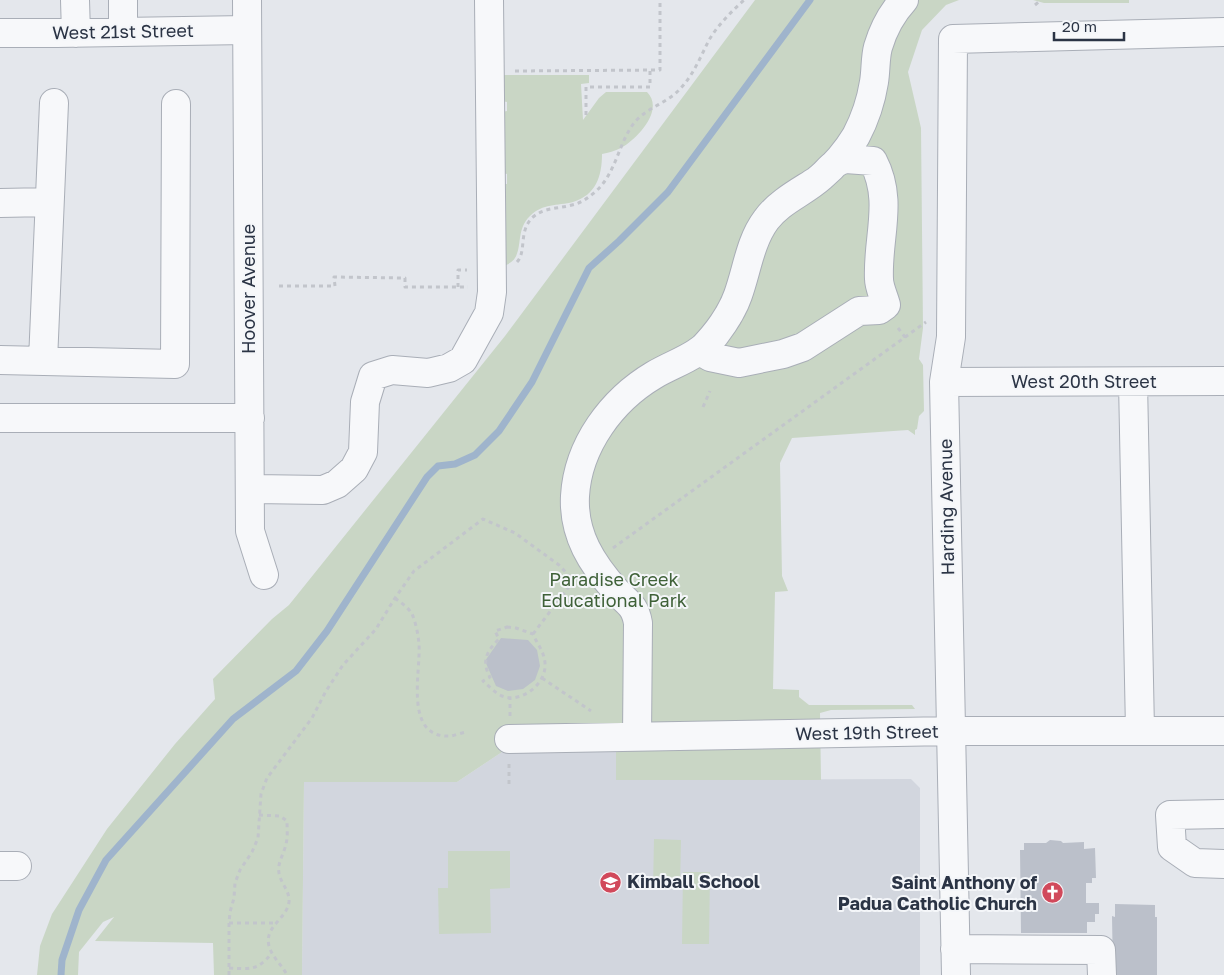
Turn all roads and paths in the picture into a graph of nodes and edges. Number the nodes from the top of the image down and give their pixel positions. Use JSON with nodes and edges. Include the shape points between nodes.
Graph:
{"nodes":[{"id":1,"x":75,"y":0,"type":"edge"},
{"id":2,"x":123,"y":0,"type":"edge"},
{"id":3,"x":247,"y":0,"type":"edge"},
{"id":4,"x":489,"y":0,"type":"edge"},
{"id":5,"x":660,"y":0,"type":"edge"},
{"id":6,"x":744,"y":0,"type":"edge"},
{"id":7,"x":904,"y":0,"type":"edge"},
{"id":8,"x":1041,"y":0,"type":"edge"},
{"id":9,"x":1035,"y":5,"type":"dead end"},
{"id":10,"x":247,"y":30,"type":"junction"},
{"id":11,"x":124,"y":32,"type":"junction"},
{"id":12,"x":1224,"y":32,"type":"edge"},
{"id":13,"x":0,"y":33,"type":"edge"},
{"id":14,"x":76,"y":33,"type":"junction"},
{"id":15,"x":650,"y":70,"type":"junction"},
{"id":16,"x":490,"y":71,"type":"junction"},
{"id":17,"x":54,"y":103,"type":"dead end"},
{"id":18,"x":176,"y":104,"type":"dead end"},
{"id":19,"x":586,"y":114,"type":"dead end"},
{"id":20,"x":837,"y":161,"type":"junction"},
{"id":21,"x":50,"y":202,"type":"junction"},
{"id":22,"x":0,"y":203,"type":"edge"},
{"id":23,"x":492,"y":278,"type":"junction"},
{"id":24,"x":279,"y":286,"type":"dead end"},
{"id":25,"x":458,"y":287,"type":"junction"},
{"id":26,"x":928,"y":321,"type":"dead end"},
{"id":27,"x":700,"y":351,"type":"junction"},
{"id":28,"x":0,"y":360,"type":"edge"},
{"id":29,"x":43,"y":362,"type":"junction"},
{"id":30,"x":1224,"y":381,"type":"edge"},
{"id":31,"x":944,"y":382,"type":"junction"},
{"id":32,"x":1133,"y":382,"type":"junction"},
{"id":33,"x":710,"y":391,"type":"dead end"},
{"id":34,"x":703,"y":407,"type":"dead end"},
{"id":35,"x":0,"y":418,"type":"edge"},
{"id":36,"x":250,"y":418,"type":"junction"},
{"id":37,"x":250,"y":489,"type":"junction"},
{"id":38,"x":594,"y":562,"type":"junction"},
{"id":39,"x":264,"y":575,"type":"dead end"},
{"id":40,"x":574,"y":581,"type":"junction"},
{"id":41,"x":395,"y":598,"type":"junction"},
{"id":42,"x":533,"y":634,"type":"junction"},
{"id":43,"x":542,"y":678,"type":"junction"},
{"id":44,"x":594,"y":712,"type":"dead end"},
{"id":45,"x":1140,"y":730,"type":"junction"},
{"id":46,"x":952,"y":731,"type":"junction"},
{"id":47,"x":1224,"y":731,"type":"edge"},
{"id":48,"x":466,"y":732,"type":"dead end"},
{"id":49,"x":637,"y":736,"type":"junction"},
{"id":50,"x":509,"y":739,"type":"dead end"},
{"id":51,"x":1224,"y":814,"type":"edge"},
{"id":52,"x":260,"y":815,"type":"junction"},
{"id":53,"x":1224,"y":864,"type":"edge"},
{"id":54,"x":229,"y":923,"type":"junction"},
{"id":55,"x":274,"y":923,"type":"junction"},
{"id":56,"x":272,"y":953,"type":"junction"},
{"id":57,"x":955,"y":962,"type":"edge"},
{"id":58,"x":229,"y":968,"type":"junction"},
{"id":59,"x":229,"y":975,"type":"edge"},
{"id":60,"x":287,"y":975,"type":"edge"},
{"id":61,"x":1102,"y":975,"type":"edge"}],
"edges":[{"from":1,"to":14,"type":"street"},
{"from":2,"to":11,"type":"street"},
{"from":3,"to":10,"type":"street","name":"Hoover Avenue"},
{"from":4,"to":16,"type":"street"},
{"from":5,"to":15,"type":"path","via":[[660,70]]},
{"from":6,"to":23,"type":"path","via":[[719,25],[678,92],[635,121],[607,177],[596,191],[583,201],[544,210],[533,217],[526,226],[520,259]]},
{"from":7,"to":20,"type":"street","via":[[884,29],[867,113],[855,137]]},
{"from":8,"to":9,"type":"path"},
{"from":10,"to":11,"type":"street","name":"West 21st Street"},
{"from":10,"to":36,"type":"street","name":"Hoover Avenue"},
{"from":11,"to":14,"type":"street","name":"West 21st Street"},
{"from":12,"to":31,"type":"street","name":"Harding Avenue","via":[[953,40],[951,337]]},
{"from":13,"to":14,"type":"street","name":"West 21st Street"},
{"from":15,"to":16,"type":"path"},
{"from":15,"to":19,"type":"path","via":[[650,87],[586,87]]},
{"from":16,"to":23,"type":"street"},
{"from":17,"to":21,"type":"street"},
{"from":18,"to":29,"type":"street","via":[[175,364]]},
{"from":20,"to":27,"type":"street","via":[[820,178],[780,205],[766,220],[755,239],[738,296],[726,320]]},
{"from":20,"to":27,"type":"street","via":[[872,160],[880,174],[884,230],[879,281],[886,305],[879,310],[858,312],[803,347],[783,354],[738,363],[710,357]]},
{"from":21,"to":22,"type":"street"},
{"from":21,"to":29,"type":"street"},
{"from":23,"to":25,"type":"path"},
{"from":23,"to":25,"type":"path","via":[[458,270]]},
{"from":23,"to":37,"type":"street","via":[[489,313],[463,360],[449,368],[428,373],[392,370],[373,376],[365,402],[363,452],[354,469],[337,484],[323,490]]},
{"from":24,"to":25,"type":"path","via":[[335,286],[334,277],[405,278],[405,287]]},
{"from":26,"to":38,"type":"path"},
{"from":27,"to":38,"type":"street","via":[[633,388],[589,442],[575,496],[578,527],[585,549]]},
{"from":28,"to":29,"type":"street"},
{"from":30,"to":32,"type":"street","name":"West 20th Street"},
{"from":31,"to":32,"type":"street","name":"West 20th Street"},
{"from":31,"to":46,"type":"street","name":"Harding Avenue"},
{"from":32,"to":45,"type":"street"},
{"from":33,"to":34,"type":"path"},
{"from":35,"to":36,"type":"street"},
{"from":36,"to":37,"type":"street","name":"Hoover Avenue"},
{"from":37,"to":39,"type":"street","name":"Hoover Avenue","via":[[250,531]]},
{"from":38,"to":40,"type":"path"},
{"from":38,"to":49,"type":"street","via":[[636,610]]},
{"from":40,"to":41,"type":"path","via":[[559,565],[515,533],[483,519],[414,571]]},
{"from":40,"to":42,"type":"path"},
{"from":41,"to":48,"type":"path","via":[[411,612],[416,624],[419,644],[417,702],[423,723],[437,734],[450,736]]},
{"from":41,"to":52,"type":"path","via":[[376,629],[343,665],[312,718],[266,778]]},
{"from":42,"to":43,"type":"path","via":[[546,664]]},
{"from":42,"to":43,"type":"path","via":[[507,627],[495,631],[499,639],[486,654],[490,677],[483,682],[510,698],[523,695]]},
{"from":43,"to":44,"type":"path"},
{"from":45,"to":46,"type":"street","name":"West 19th Street"},
{"from":45,"to":47,"type":"street","name":"West 19th Street"},
{"from":46,"to":49,"type":"street","name":"West 19th Street"},
{"from":46,"to":57,"type":"street","name":"Harding Avenue"},
{"from":49,"to":50,"type":"street","name":"West 19th Street"},
{"from":51,"to":53,"type":"street","via":[[1170,815],[1172,847],[1195,863]]},
{"from":52,"to":54,"type":"path","via":[[258,838],[235,883]]},
{"from":52,"to":55,"type":"path","via":[[280,816],[287,821],[286,844],[279,872],[289,903],[284,914]]},
{"from":54,"to":55,"type":"path"},
{"from":54,"to":58,"type":"path"},
{"from":55,"to":56,"type":"path","via":[[268,943]]},
{"from":56,"to":58,"type":"path","via":[[256,968]]},
{"from":56,"to":60,"type":"path"},
{"from":57,"to":61,"type":"street","via":[[1102,950]]},
{"from":58,"to":59,"type":"path"}]}
